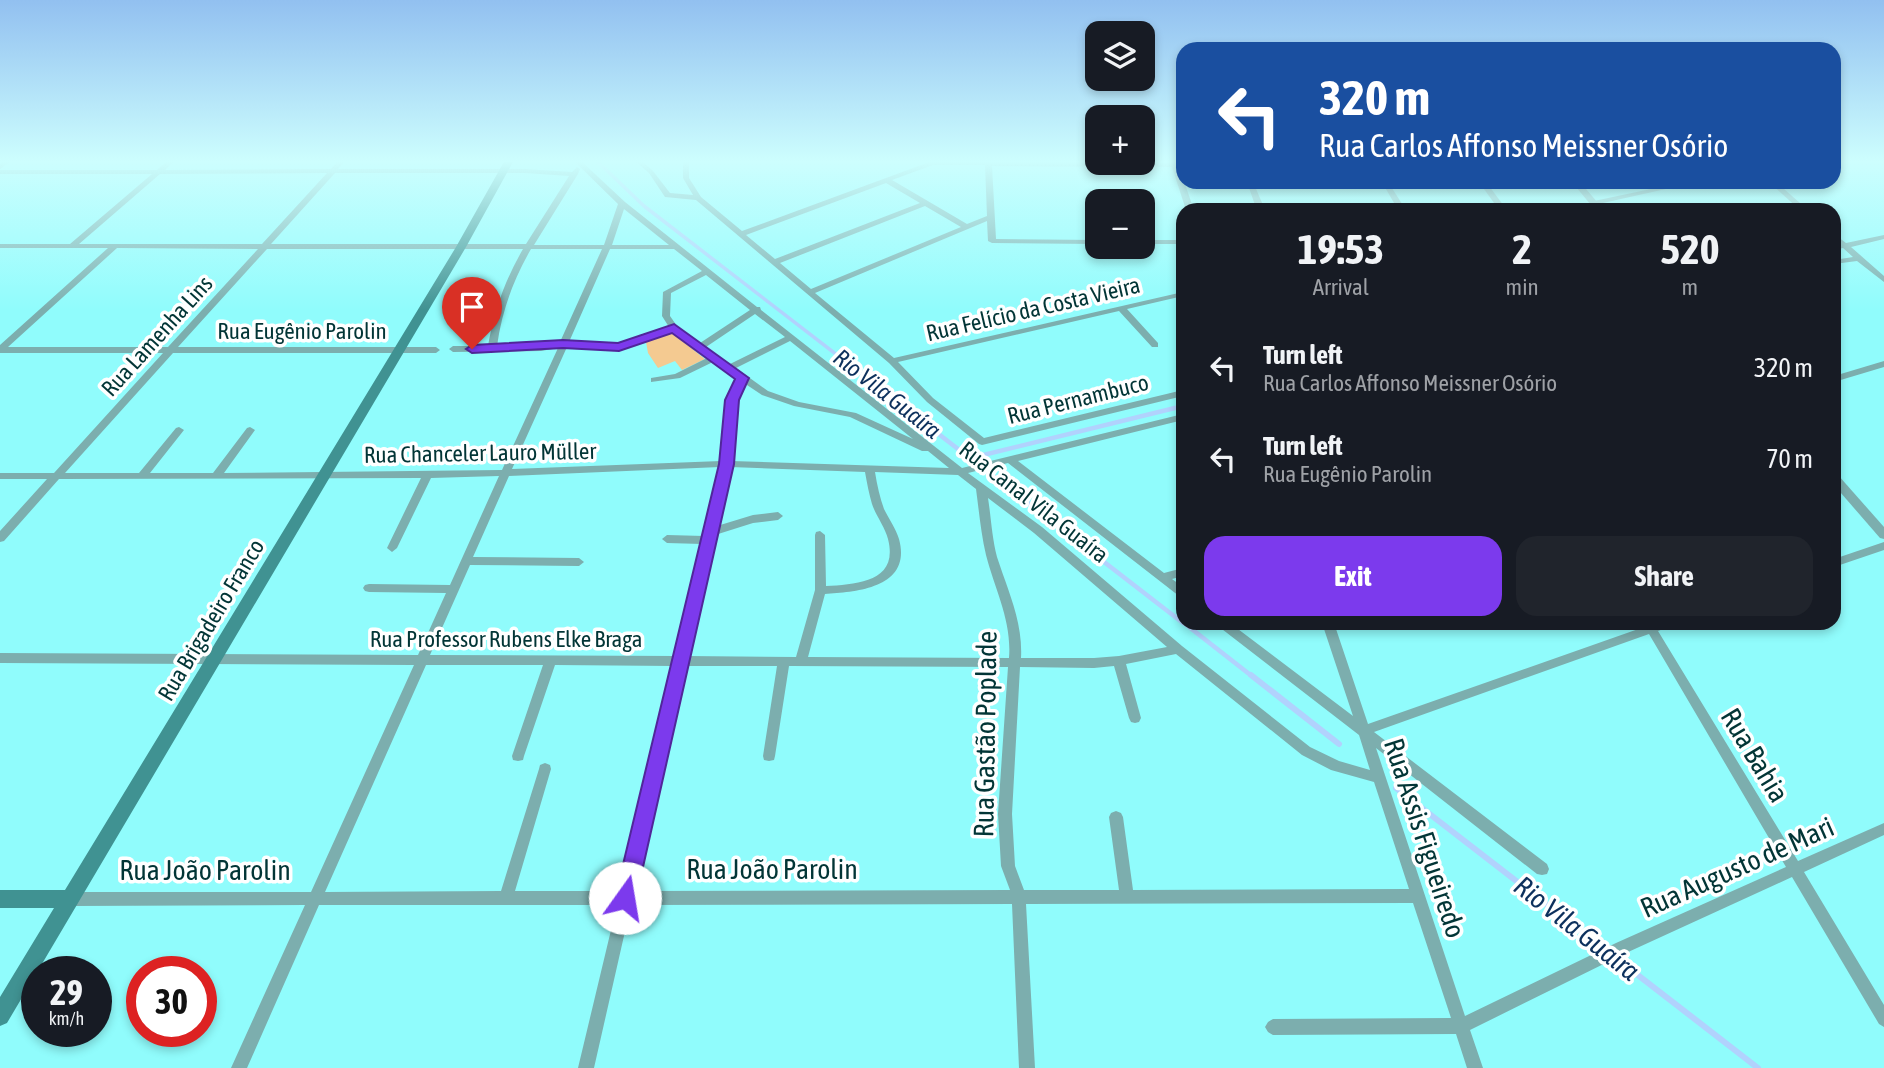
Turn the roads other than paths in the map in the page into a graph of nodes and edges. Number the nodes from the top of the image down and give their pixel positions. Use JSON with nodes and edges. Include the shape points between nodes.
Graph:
{"nodes":[{"id":1,"x":114,"y":210,"type":"edge"},
{"id":2,"x":298,"y":210,"type":"edge"},
{"id":3,"x":488,"y":210,"type":"edge"},
{"id":4,"x":552,"y":210,"type":"edge"},
{"id":5,"x":620,"y":210,"type":"edge"},
{"id":6,"x":629,"y":210,"type":"edge"},
{"id":7,"x":712,"y":210,"type":"edge"},
{"id":8,"x":806,"y":210,"type":"edge"},
{"id":9,"x":908,"y":210,"type":"edge"},
{"id":10,"x":937,"y":210,"type":"edge"},
{"id":11,"x":990,"y":210,"type":"edge"},
{"id":12,"x":990,"y":216,"type":"junction"},
{"id":13,"x":966,"y":227,"type":"junction"},
{"id":14,"x":741,"y":234,"type":"junction"},
{"id":15,"x":1884,"y":237,"type":"edge"},
{"id":16,"x":1085,"y":242,"type":"edge"},
{"id":17,"x":1155,"y":242,"type":"edge"},
{"id":18,"x":1176,"y":242,"type":"edge"},
{"id":19,"x":1841,"y":242,"type":"edge"},
{"id":20,"x":0,"y":246,"type":"edge"},
{"id":21,"x":72,"y":246,"type":"junction"},
{"id":22,"x":115,"y":246,"type":"junction"},
{"id":23,"x":265,"y":246,"type":"junction"},
{"id":24,"x":1841,"y":246,"type":"edge"},
{"id":25,"x":1846,"y":246,"type":"junction"},
{"id":26,"x":461,"y":247,"type":"junction"},
{"id":27,"x":528,"y":247,"type":"junction"},
{"id":28,"x":607,"y":247,"type":"junction"},
{"id":29,"x":677,"y":247,"type":"junction"},
{"id":30,"x":1859,"y":258,"type":"junction"},
{"id":31,"x":1841,"y":260,"type":"edge"},
{"id":32,"x":774,"y":262,"type":"junction"},
{"id":33,"x":708,"y":271,"type":"junction"},
{"id":34,"x":1884,"y":280,"type":"edge"},
{"id":35,"x":810,"y":292,"type":"junction"},
{"id":36,"x":1176,"y":296,"type":"edge"},
{"id":37,"x":757,"y":309,"type":"junction"},
{"id":38,"x":1122,"y":309,"type":"junction"},
{"id":39,"x":674,"y":328,"type":"junction"},
{"id":40,"x":792,"y":337,"type":"junction"},
{"id":41,"x":563,"y":344,"type":"junction"},
{"id":42,"x":1154,"y":345,"type":"dead end"},
{"id":43,"x":700,"y":347,"type":"junction"},
{"id":44,"x":492,"y":348,"type":"junction"},
{"id":45,"x":453,"y":349,"type":"dead end"},
{"id":46,"x":0,"y":350,"type":"edge"},
{"id":47,"x":171,"y":350,"type":"junction"},
{"id":48,"x":399,"y":350,"type":"junction"},
{"id":49,"x":436,"y":350,"type":"dead end"},
{"id":50,"x":714,"y":358,"type":"junction"},
{"id":51,"x":892,"y":361,"type":"junction"},
{"id":52,"x":1884,"y":364,"type":"edge"},
{"id":53,"x":729,"y":368,"type":"junction"},
{"id":54,"x":1841,"y":377,"type":"edge"},
{"id":55,"x":742,"y":378,"type":"junction"},
{"id":56,"x":654,"y":380,"type":"dead end"},
{"id":57,"x":1176,"y":395,"type":"edge"},
{"id":58,"x":1176,"y":419,"type":"edge"},
{"id":59,"x":179,"y":430,"type":"dead end"},
{"id":60,"x":250,"y":430,"type":"dead end"},
{"id":61,"x":982,"y":442,"type":"joint"},
{"id":62,"x":939,"y":456,"type":"junction"},
{"id":63,"x":1010,"y":460,"type":"junction"},
{"id":64,"x":726,"y":464,"type":"junction"},
{"id":65,"x":869,"y":468,"type":"junction"},
{"id":66,"x":974,"y":469,"type":"joint"},
{"id":67,"x":960,"y":472,"type":"junction"},
{"id":68,"x":505,"y":473,"type":"junction"},
{"id":69,"x":428,"y":474,"type":"junction"},
{"id":70,"x":0,"y":476,"type":"edge"},
{"id":71,"x":56,"y":476,"type":"junction"},
{"id":72,"x":142,"y":476,"type":"junction"},
{"id":73,"x":216,"y":476,"type":"junction"},
{"id":74,"x":324,"y":476,"type":"junction"},
{"id":75,"x":1841,"y":486,"type":"edge"},
{"id":76,"x":981,"y":488,"type":"junction"},
{"id":77,"x":778,"y":516,"type":"dead end"},
{"id":78,"x":820,"y":535,"type":"dead end"},
{"id":79,"x":710,"y":536,"type":"junction"},
{"id":80,"x":1884,"y":536,"type":"edge"},
{"id":81,"x":0,"y":538,"type":"edge"},
{"id":82,"x":667,"y":540,"type":"dead end"},
{"id":83,"x":1884,"y":546,"type":"edge"},
{"id":84,"x":392,"y":548,"type":"dead end"},
{"id":85,"x":466,"y":561,"type":"junction"},
{"id":86,"x":1841,"y":561,"type":"edge"},
{"id":87,"x":579,"y":562,"type":"dead end"},
{"id":88,"x":1176,"y":574,"type":"edge"},
{"id":89,"x":1163,"y":578,"type":"junction"},
{"id":90,"x":369,"y":588,"type":"dead end"},
{"id":91,"x":1176,"y":588,"type":"edge"},
{"id":92,"x":454,"y":589,"type":"junction"},
{"id":93,"x":821,"y":590,"type":"junction"},
{"id":94,"x":1231,"y":630,"type":"edge"},
{"id":95,"x":1330,"y":630,"type":"edge"},
{"id":96,"x":1639,"y":630,"type":"edge"},
{"id":97,"x":1652,"y":630,"type":"edge"},
{"id":98,"x":1178,"y":649,"type":"junction"},
{"id":99,"x":0,"y":658,"type":"edge"},
{"id":100,"x":214,"y":659,"type":"junction"},
{"id":101,"x":422,"y":660,"type":"junction"},
{"id":102,"x":551,"y":660,"type":"junction"},
{"id":103,"x":681,"y":661,"type":"junction"},
{"id":104,"x":783,"y":661,"type":"junction"},
{"id":105,"x":801,"y":661,"type":"junction"},
{"id":106,"x":1119,"y":661,"type":"junction"},
{"id":107,"x":1016,"y":662,"type":"junction"},
{"id":108,"x":1136,"y":718,"type":"dead end"},
{"id":109,"x":1363,"y":731,"type":"junction"},
{"id":110,"x":518,"y":756,"type":"dead end"},
{"id":111,"x":769,"y":757,"type":"dead end"},
{"id":112,"x":545,"y":769,"type":"dead end"},
{"id":113,"x":1379,"y":778,"type":"junction"},
{"id":114,"x":1116,"y":817,"type":"dead end"},
{"id":115,"x":1884,"y":829,"type":"edge"},
{"id":116,"x":1542,"y":869,"type":"dead end"},
{"id":117,"x":1795,"y":869,"type":"junction"},
{"id":118,"x":1018,"y":897,"type":"junction"},
{"id":119,"x":1127,"y":897,"type":"junction"},
{"id":120,"x":1419,"y":897,"type":"junction"},
{"id":121,"x":315,"y":898,"type":"junction"},
{"id":122,"x":506,"y":898,"type":"junction"},
{"id":123,"x":625,"y":898,"type":"junction"},
{"id":124,"x":0,"y":899,"type":"edge"},
{"id":125,"x":71,"y":899,"type":"junction"},
{"id":126,"x":0,"y":1016,"type":"edge"},
{"id":127,"x":1884,"y":1020,"type":"edge"},
{"id":128,"x":1461,"y":1026,"type":"junction"},
{"id":129,"x":1273,"y":1027,"type":"dead end"},
{"id":130,"x":239,"y":1068,"type":"edge"},
{"id":131,"x":586,"y":1068,"type":"edge"},
{"id":132,"x":1027,"y":1068,"type":"edge"},
{"id":133,"x":1475,"y":1068,"type":"edge"}],
"edges":[{"from":1,"to":21,"type":"street"},
{"from":2,"to":23,"type":"street","name":"Rua Lamenha Lins"},
{"from":3,"to":26,"type":"main road","name":"Rua Brigadeiro Franco"},
{"from":4,"to":27,"type":"street"},
{"from":5,"to":28,"type":"street"},
{"from":6,"to":29,"type":"street","name":"Rua Canal Vila Guaíra"},
{"from":7,"to":14,"type":"street","name":"Rua Canal Vila Guaíra"},
{"from":8,"to":14,"type":"street"},
{"from":9,"to":32,"type":"street"},
{"from":10,"to":13,"type":"street"},
{"from":11,"to":12,"type":"street"},
{"from":12,"to":13,"type":"street"},
{"from":12,"to":16,"type":"street","via":[[992,241]]},
{"from":13,"to":35,"type":"street"},
{"from":14,"to":32,"type":"street","name":"Rua Canal Vila Guaíra"},
{"from":15,"to":25,"type":"street"},
{"from":17,"to":18,"type":"street"},
{"from":19,"to":25,"type":"street"},
{"from":20,"to":21,"type":"street"},
{"from":21,"to":22,"type":"street"},
{"from":22,"to":23,"type":"street"},
{"from":22,"to":46,"type":"street"},
{"from":23,"to":26,"type":"street"},
{"from":23,"to":47,"type":"street","name":"Rua Lamenha Lins"},
{"from":24,"to":25,"type":"street"},
{"from":25,"to":30,"type":"street"},
{"from":26,"to":27,"type":"street"},
{"from":26,"to":48,"type":"main road","name":"Rua Brigadeiro Franco"},
{"from":27,"to":28,"type":"street"},
{"from":27,"to":44,"type":"street","via":[[502,301]]},
{"from":28,"to":29,"type":"street"},
{"from":28,"to":41,"type":"street"},
{"from":29,"to":33,"type":"street","name":"Rua Canal Vila Guaíra"},
{"from":30,"to":31,"type":"street"},
{"from":30,"to":34,"type":"street"},
{"from":32,"to":35,"type":"street","name":"Rua Canal Vila Guaíra"},
{"from":33,"to":37,"type":"street","name":"Rua Canal Vila Guaíra"},
{"from":33,"to":39,"type":"street","via":[[667,292],[666,316]]},
{"from":35,"to":51,"type":"street","name":"Rua Canal Vila Guaíra"},
{"from":36,"to":38,"type":"street","name":"Rua Felício da Costa Vieira"},
{"from":37,"to":40,"type":"street","name":"Rua Canal Vila Guaíra"},
{"from":37,"to":43,"type":"street"},
{"from":38,"to":42,"type":"street"},
{"from":38,"to":51,"type":"street","name":"Rua Felício da Costa Vieira"},
{"from":39,"to":41,"type":"street","via":[[626,346]]},
{"from":39,"to":43,"type":"street"},
{"from":40,"to":53,"type":"street"},
{"from":40,"to":62,"type":"street","name":"Rua Canal Vila Guaíra"},
{"from":41,"to":44,"type":"street"},
{"from":41,"to":68,"type":"street"},
{"from":43,"to":50,"type":"street"},
{"from":44,"to":45,"type":"street"},
{"from":46,"to":47,"type":"street","name":"Rua Eugênio Parolin"},
{"from":47,"to":48,"type":"street","name":"Rua Eugênio Parolin"},
{"from":47,"to":71,"type":"street","name":"Rua Lamenha Lins"},
{"from":48,"to":49,"type":"street","name":"Rua Eugênio Parolin"},
{"from":48,"to":74,"type":"main road","name":"Rua Brigadeiro Franco"},
{"from":50,"to":53,"type":"street"},
{"from":50,"to":56,"type":"street","via":[[677,376]]},
{"from":51,"to":61,"type":"street","name":"Rua Canal Vila Guaíra","via":[[930,400]]},
{"from":52,"to":54,"type":"street"},
{"from":53,"to":55,"type":"street"},
{"from":55,"to":62,"type":"street","via":[[782,400],[853,415]]},
{"from":55,"to":64,"type":"street","via":[[732,400]]},
{"from":57,"to":61,"type":"street","name":"Rua Pernambuco"},
{"from":58,"to":63,"type":"street","name":"Rua Pernambuco"},
{"from":59,"to":72,"type":"street"},
{"from":60,"to":73,"type":"street"},
{"from":62,"to":67,"type":"street","name":"Rua Canal Vila Guaíra"},
{"from":63,"to":66,"type":"street","name":"Rua Pernambuco"},
{"from":63,"to":89,"type":"street","name":"Rua Canal Vila Guaíra"},
{"from":64,"to":65,"type":"street","name":"Rua Chanceler Lauro Müller"},
{"from":64,"to":68,"type":"street","name":"Rua Chanceler Lauro Müller"},
{"from":64,"to":79,"type":"street"},
{"from":65,"to":67,"type":"street","name":"Rua Chanceler Lauro Müller"},
{"from":65,"to":93,"type":"street","via":[[879,510],[893,538],[891,571],[866,586]]},
{"from":66,"to":67,"type":"street","name":"Rua Chanceler Lauro Müller"},
{"from":67,"to":76,"type":"street","name":"Rua Canal Vila Guaíra"},
{"from":68,"to":69,"type":"street","name":"Rua Chanceler Lauro Müller"},
{"from":68,"to":85,"type":"street"},
{"from":69,"to":74,"type":"street","name":"Rua Chanceler Lauro Müller"},
{"from":69,"to":84,"type":"street"},
{"from":70,"to":71,"type":"street","name":"Rua Chanceler Lauro Müller"},
{"from":71,"to":72,"type":"street","name":"Rua Chanceler Lauro Müller"},
{"from":71,"to":81,"type":"street","name":"Rua Lamenha Lins"},
{"from":72,"to":73,"type":"street","name":"Rua Chanceler Lauro Müller"},
{"from":73,"to":74,"type":"street","name":"Rua Chanceler Lauro Müller"},
{"from":74,"to":100,"type":"main road","name":"Rua Brigadeiro Franco"},
{"from":75,"to":80,"type":"street"},
{"from":76,"to":98,"type":"street","name":"Rua Canal Vila Guaíra","via":[[1092,573]]},
{"from":76,"to":107,"type":"street","name":"Rua Gastão Poplade","via":[[991,554],[1015,628]]},
{"from":77,"to":79,"type":"street","via":[[754,519]]},
{"from":78,"to":93,"type":"street"},
{"from":79,"to":82,"type":"street"},
{"from":79,"to":103,"type":"street"},
{"from":83,"to":86,"type":"street"},
{"from":85,"to":87,"type":"street"},
{"from":85,"to":92,"type":"street"},
{"from":88,"to":89,"type":"street"},
{"from":89,"to":91,"type":"street","name":"Rua Canal Vila Guaíra"},
{"from":90,"to":92,"type":"street"},
{"from":92,"to":101,"type":"street"},
{"from":93,"to":105,"type":"street"},
{"from":94,"to":109,"type":"street"},
{"from":95,"to":109,"type":"street","name":"Rua Assis Figueiredo"},
{"from":96,"to":109,"type":"street"},
{"from":97,"to":117,"type":"street","name":"Rua Bahia"},
{"from":98,"to":106,"type":"street","name":"Rua Professor Rubens Elke Braga"},
{"from":98,"to":113,"type":"street","name":"Rua Canal Vila Guaíra","via":[[1306,751],[1336,766]]},
{"from":99,"to":100,"type":"street","name":"Rua Professor Rubens Elke Braga"},
{"from":100,"to":101,"type":"street","name":"Rua Professor Rubens Elke Braga"},
{"from":100,"to":125,"type":"main road","name":"Rua Brigadeiro Franco"},
{"from":101,"to":102,"type":"street","name":"Rua Professor Rubens Elke Braga"},
{"from":101,"to":121,"type":"street"},
{"from":102,"to":103,"type":"street","name":"Rua Professor Rubens Elke Braga"},
{"from":102,"to":110,"type":"street"},
{"from":103,"to":104,"type":"street","name":"Rua Professor Rubens Elke Braga"},
{"from":103,"to":123,"type":"street"},
{"from":104,"to":105,"type":"street","name":"Rua Professor Rubens Elke Braga"},
{"from":104,"to":111,"type":"street"},
{"from":105,"to":107,"type":"street","name":"Rua Professor Rubens Elke Braga"},
{"from":106,"to":107,"type":"street","name":"Rua Professor Rubens Elke Braga"},
{"from":106,"to":108,"type":"street"},
{"from":107,"to":118,"type":"street","name":"Rua Gastão Poplade","via":[[1005,814],[1008,866]]},
{"from":109,"to":113,"type":"street","name":"Rua Assis Figueiredo"},
{"from":109,"to":116,"type":"street"},
{"from":112,"to":122,"type":"street"},
{"from":113,"to":120,"type":"street","name":"Rua Assis Figueiredo"},
{"from":114,"to":119,"type":"street"},
{"from":115,"to":117,"type":"street","name":"Rua Augusto de Mari"},
{"from":117,"to":127,"type":"street","name":"Rua Bahia"},
{"from":117,"to":128,"type":"street","name":"Rua Augusto de Mari"},
{"from":118,"to":119,"type":"street","name":"Rua João Parolin"},
{"from":118,"to":123,"type":"street","name":"Rua João Parolin"},
{"from":118,"to":132,"type":"street","name":"Rua Gastão Poplade"},
{"from":119,"to":120,"type":"street","name":"Rua João Parolin"},
{"from":120,"to":128,"type":"street","name":"Rua Assis Figueiredo"},
{"from":121,"to":122,"type":"street","name":"Rua João Parolin"},
{"from":121,"to":125,"type":"street","name":"Rua João Parolin"},
{"from":121,"to":130,"type":"street"},
{"from":122,"to":123,"type":"street","name":"Rua João Parolin"},
{"from":123,"to":131,"type":"street"},
{"from":124,"to":125,"type":"main road","name":"Rua João Parolin"},
{"from":125,"to":126,"type":"main road","name":"Rua Brigadeiro Franco"},
{"from":128,"to":129,"type":"street"},
{"from":128,"to":133,"type":"street","name":"Rua Assis Figueiredo"}]}
